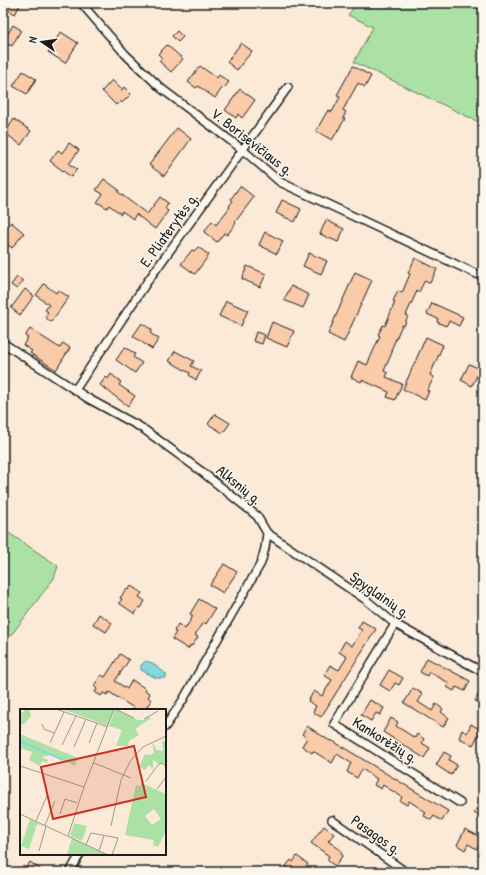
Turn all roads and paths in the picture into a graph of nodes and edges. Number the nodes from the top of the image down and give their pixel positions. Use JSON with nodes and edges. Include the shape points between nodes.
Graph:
{"nodes":[{"id":1,"x":81,"y":3,"type":"edge"},
{"id":2,"x":288,"y":87,"type":"dead end"},
{"id":3,"x":243,"y":150,"type":"junction"},
{"id":4,"x":483,"y":277,"type":"edge"},
{"id":5,"x":3,"y":343,"type":"edge"},
{"id":6,"x":76,"y":390,"type":"junction"},
{"id":7,"x":267,"y":533,"type":"junction"},
{"id":8,"x":395,"y":624,"type":"junction"},
{"id":9,"x":483,"y":672,"type":"edge"},
{"id":10,"x":166,"y":726,"type":"edge"},
{"id":11,"x":460,"y":803,"type":"dead end"},
{"id":12,"x":332,"y":820,"type":"dead end"},
{"id":13,"x":79,"y":855,"type":"edge"},
{"id":14,"x":70,"y":872,"type":"edge"},
{"id":15,"x":406,"y":872,"type":"edge"}],
"edges":[{"from":1,"to":3,"type":"street","name":"V. Borisevičiaus g.","via":[[126,55],[162,89]]},
{"from":2,"to":3,"type":"street","name":"E. Pliaterytės g."},
{"from":3,"to":4,"type":"street","name":"V. Borisevičiaus g.","via":[[280,182]]},
{"from":3,"to":6,"type":"street","name":"E. Pliaterytės g.","via":[[147,282]]},
{"from":5,"to":6,"type":"street","name":"Alksnių g."},
{"from":6,"to":7,"type":"street","name":"Alksnių g.","via":[[142,428],[201,471],[257,516]]},
{"from":7,"to":8,"type":"street","name":"Spyglainių g.","via":[[365,599]]},
{"from":7,"to":10,"type":"street","via":[[261,563]]},
{"from":8,"to":9,"type":"street","name":"Spyglainių g."},
{"from":8,"to":11,"type":"street","name":"Kankorėžių g.","via":[[334,724]]},
{"from":12,"to":15,"type":"street","name":"Pasagos g."},
{"from":13,"to":14,"type":"street"}]}
